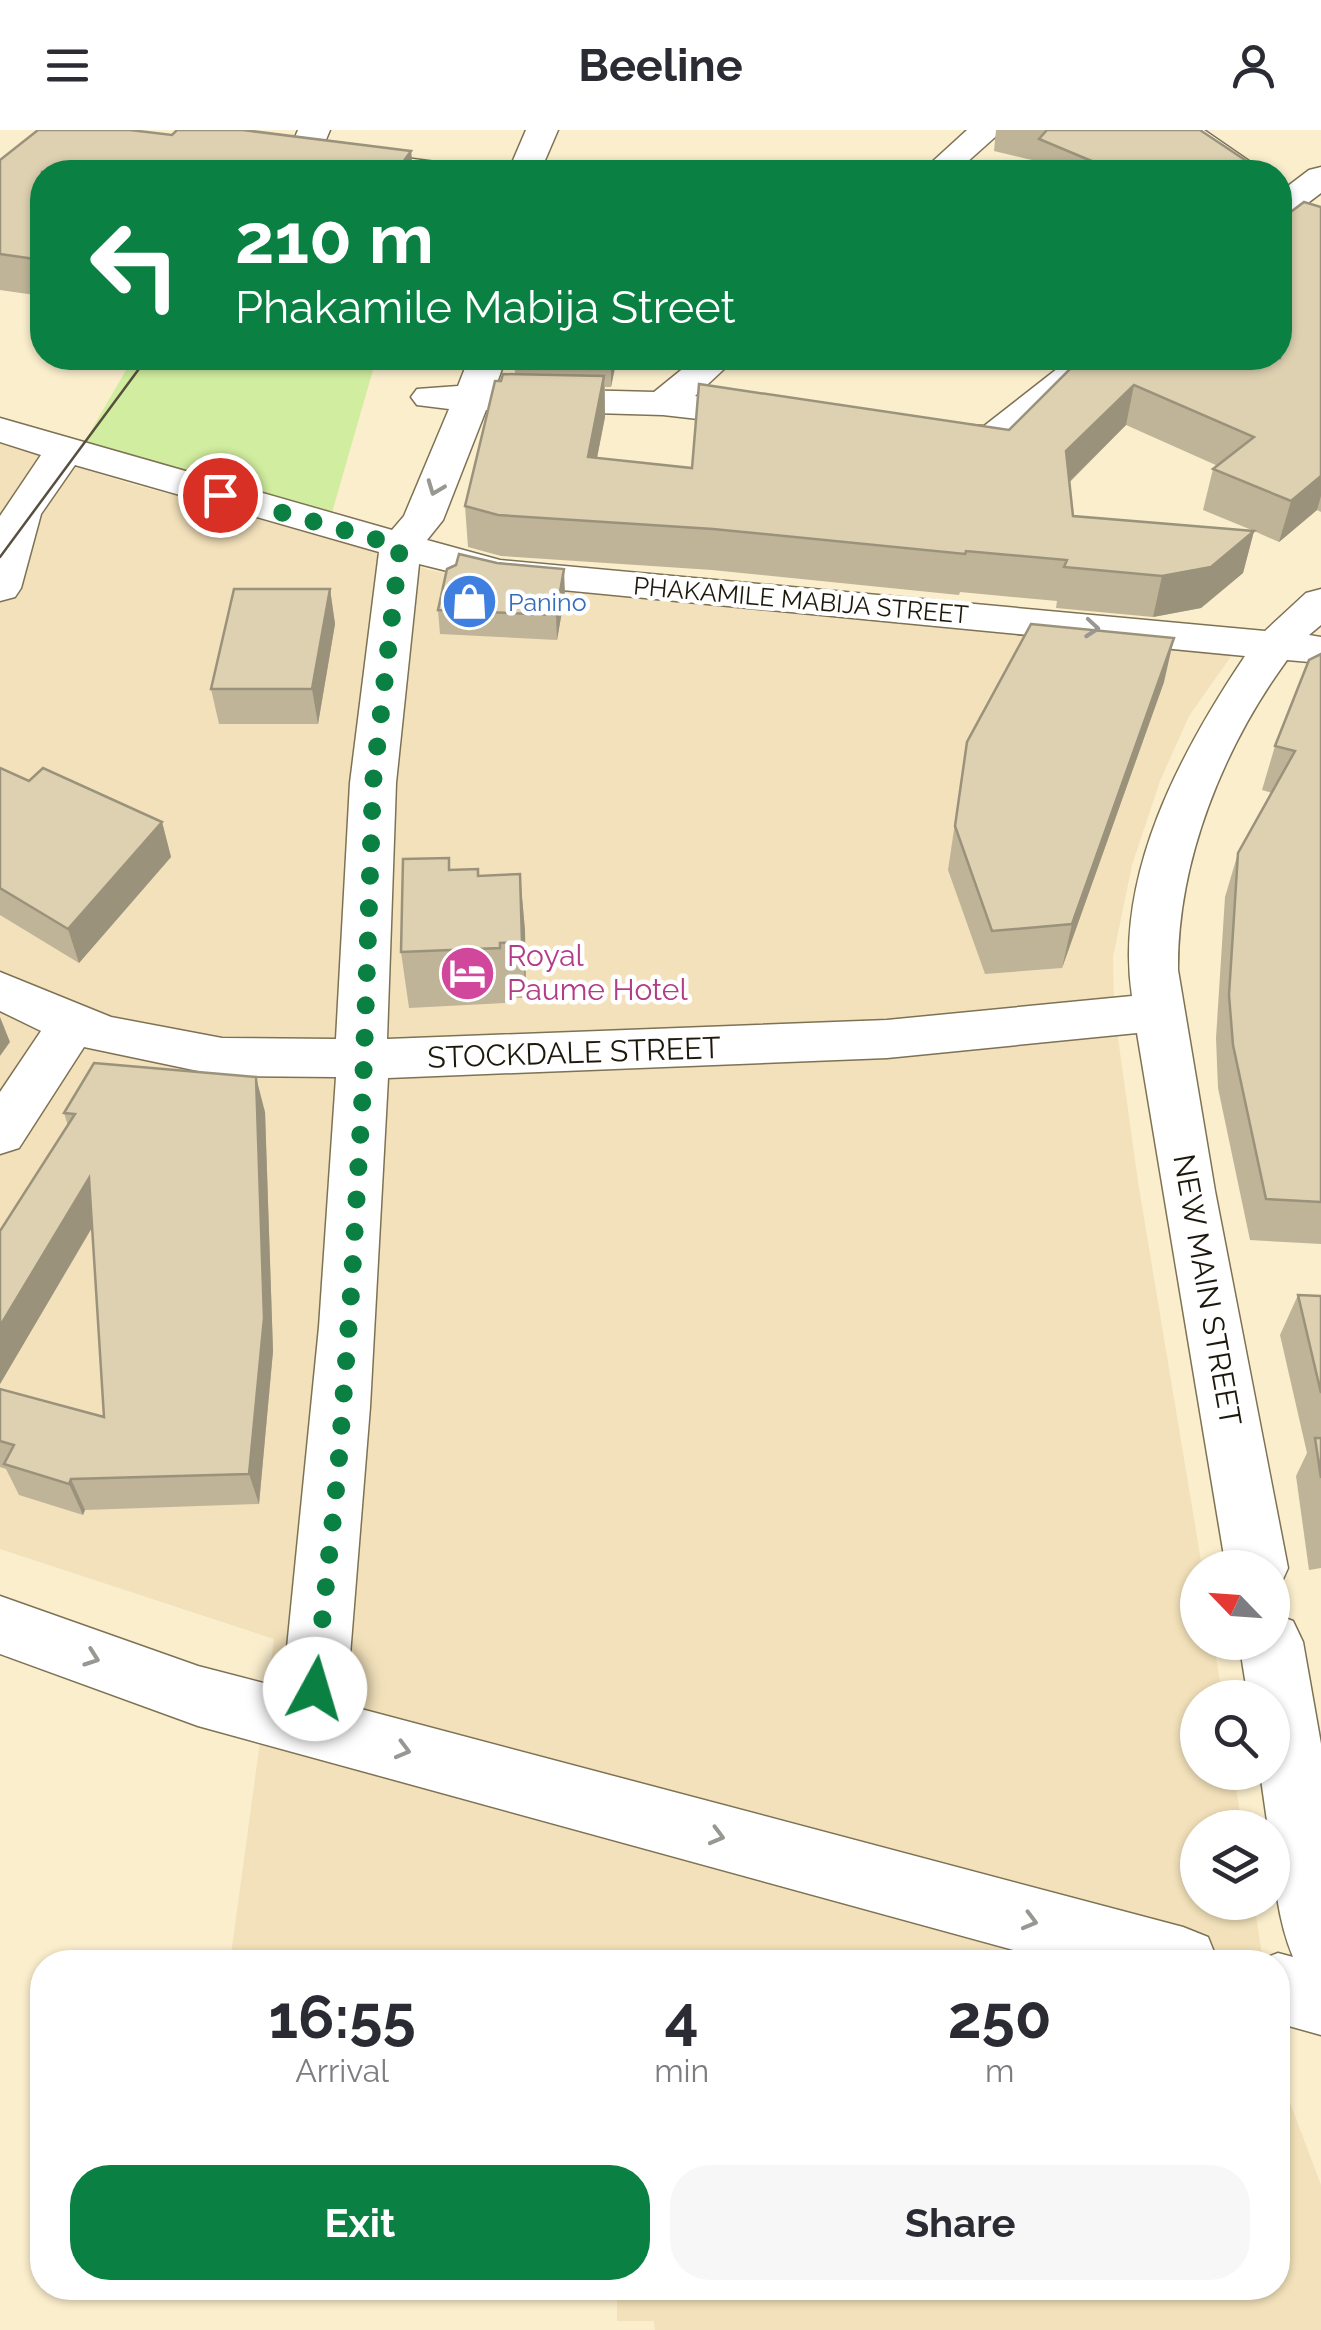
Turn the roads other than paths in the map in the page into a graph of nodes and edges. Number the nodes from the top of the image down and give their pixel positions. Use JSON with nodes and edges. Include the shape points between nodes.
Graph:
{"nodes":[{"id":1,"x":314,"y":130,"type":"edge"},
{"id":2,"x":542,"y":130,"type":"edge"},
{"id":3,"x":986,"y":130,"type":"edge"},
{"id":4,"x":1182,"y":130,"type":"edge"},
{"id":5,"x":348,"y":160,"type":"edge"},
{"id":6,"x":529,"y":160,"type":"edge"},
{"id":7,"x":951,"y":160,"type":"edge"},
{"id":8,"x":1229,"y":160,"type":"edge"},
{"id":9,"x":1321,"y":177,"type":"edge"},
{"id":10,"x":1292,"y":195,"type":"edge"},
{"id":11,"x":1292,"y":204,"type":"edge"},
{"id":12,"x":1321,"y":216,"type":"edge"},
{"id":13,"x":439,"y":370,"type":"edge"},
{"id":14,"x":483,"y":370,"type":"edge"},
{"id":15,"x":704,"y":370,"type":"edge"},
{"id":16,"x":709,"y":370,"type":"edge"},
{"id":17,"x":1073,"y":370,"type":"edge"},
{"id":18,"x":663,"y":404,"type":"junction"},
{"id":19,"x":465,"y":411,"type":"junction"},
{"id":20,"x":742,"y":413,"type":"junction"},
{"id":21,"x":804,"y":420,"type":"edge"},
{"id":22,"x":421,"y":425,"type":"junction"},
{"id":23,"x":0,"y":430,"type":"edge"},
{"id":24,"x":890,"y":430,"type":"edge"},
{"id":25,"x":66,"y":451,"type":"junction"},
{"id":26,"x":400,"y":546,"type":"junction"},
{"id":27,"x":0,"y":588,"type":"edge"},
{"id":28,"x":1321,"y":602,"type":"edge"},
{"id":29,"x":1276,"y":646,"type":"junction"},
{"id":30,"x":1321,"y":650,"type":"edge"},
{"id":31,"x":0,"y":990,"type":"edge"},
{"id":32,"x":1159,"y":1012,"type":"junction"},
{"id":33,"x":72,"y":1024,"type":"junction"},
{"id":34,"x":361,"y":1058,"type":"junction"},
{"id":35,"x":0,"y":1134,"type":"edge"},
{"id":36,"x":1254,"y":1550,"type":"edge"},
{"id":37,"x":0,"y":1625,"type":"edge"},
{"id":38,"x":1290,"y":1668,"type":"edge"},
{"id":39,"x":311,"y":1725,"type":"junction"},
{"id":40,"x":1321,"y":1940,"type":"edge"},
{"id":41,"x":1139,"y":1950,"type":"edge"},
{"id":42,"x":1290,"y":1991,"type":"edge"},
{"id":43,"x":1321,"y":2000,"type":"edge"}],
"edges":[{"from":1,"to":5,"type":"street","via":[[308,142],[318,156]]},
{"from":2,"to":6,"type":"street"},
{"from":3,"to":7,"type":"street"},
{"from":4,"to":8,"type":"street"},
{"from":9,"to":10,"type":"street"},
{"from":11,"to":12,"type":"street"},
{"from":13,"to":22,"type":"street"},
{"from":14,"to":19,"type":"street"},
{"from":15,"to":18,"type":"street"},
{"from":16,"to":20,"type":"street","via":[[709,390]]},
{"from":17,"to":24,"type":"street","via":[[998,434],[968,438]]},
{"from":18,"to":19,"type":"street"},
{"from":18,"to":20,"type":"street"},
{"from":19,"to":22,"type":"street"},
{"from":19,"to":26,"type":"street","one_way":true,"via":[[423,520]]},
{"from":20,"to":21,"type":"street"},
{"from":22,"to":26,"type":"street","via":[[388,516],[388,530]]},
{"from":23,"to":25,"type":"street","name":"PHAKAMILE MABIJA STREET"},
{"from":25,"to":26,"type":"street","name":"PHAKAMILE MABIJA STREET"},
{"from":25,"to":27,"type":"street","via":[[16,517]]},
{"from":26,"to":29,"type":"street","name":"PHAKAMILE MABIJA STREET","one_way":true,"via":[[500,572]]},
{"from":26,"to":34,"type":"street","via":[[373,783]]},
{"from":28,"to":29,"type":"street","name":"NEW MAIN STREET"},
{"from":29,"to":30,"type":"street","name":"PHAKAMILE MABIJA STREET"},
{"from":29,"to":32,"type":"street","name":"NEW MAIN STREET","via":[[1183,817],[1160,886],[1152,970]]},
{"from":31,"to":33,"type":"street","name":"STOCKDALE STREET"},
{"from":32,"to":34,"type":"street","name":"STOCKDALE STREET","via":[[887,1039]]},
{"from":32,"to":36,"type":"street","name":"NEW MAIN STREET"},
{"from":33,"to":34,"type":"street","name":"STOCKDALE STREET","via":[[222,1058]]},
{"from":33,"to":35,"type":"street"},
{"from":34,"to":39,"type":"street","via":[[340,1451]]},
{"from":37,"to":39,"type":"street","one_way":true,"via":[[198,1696]]},
{"from":38,"to":40,"type":"street"},
{"from":39,"to":41,"type":"street","one_way":true},
{"from":42,"to":43,"type":"street"}]}
